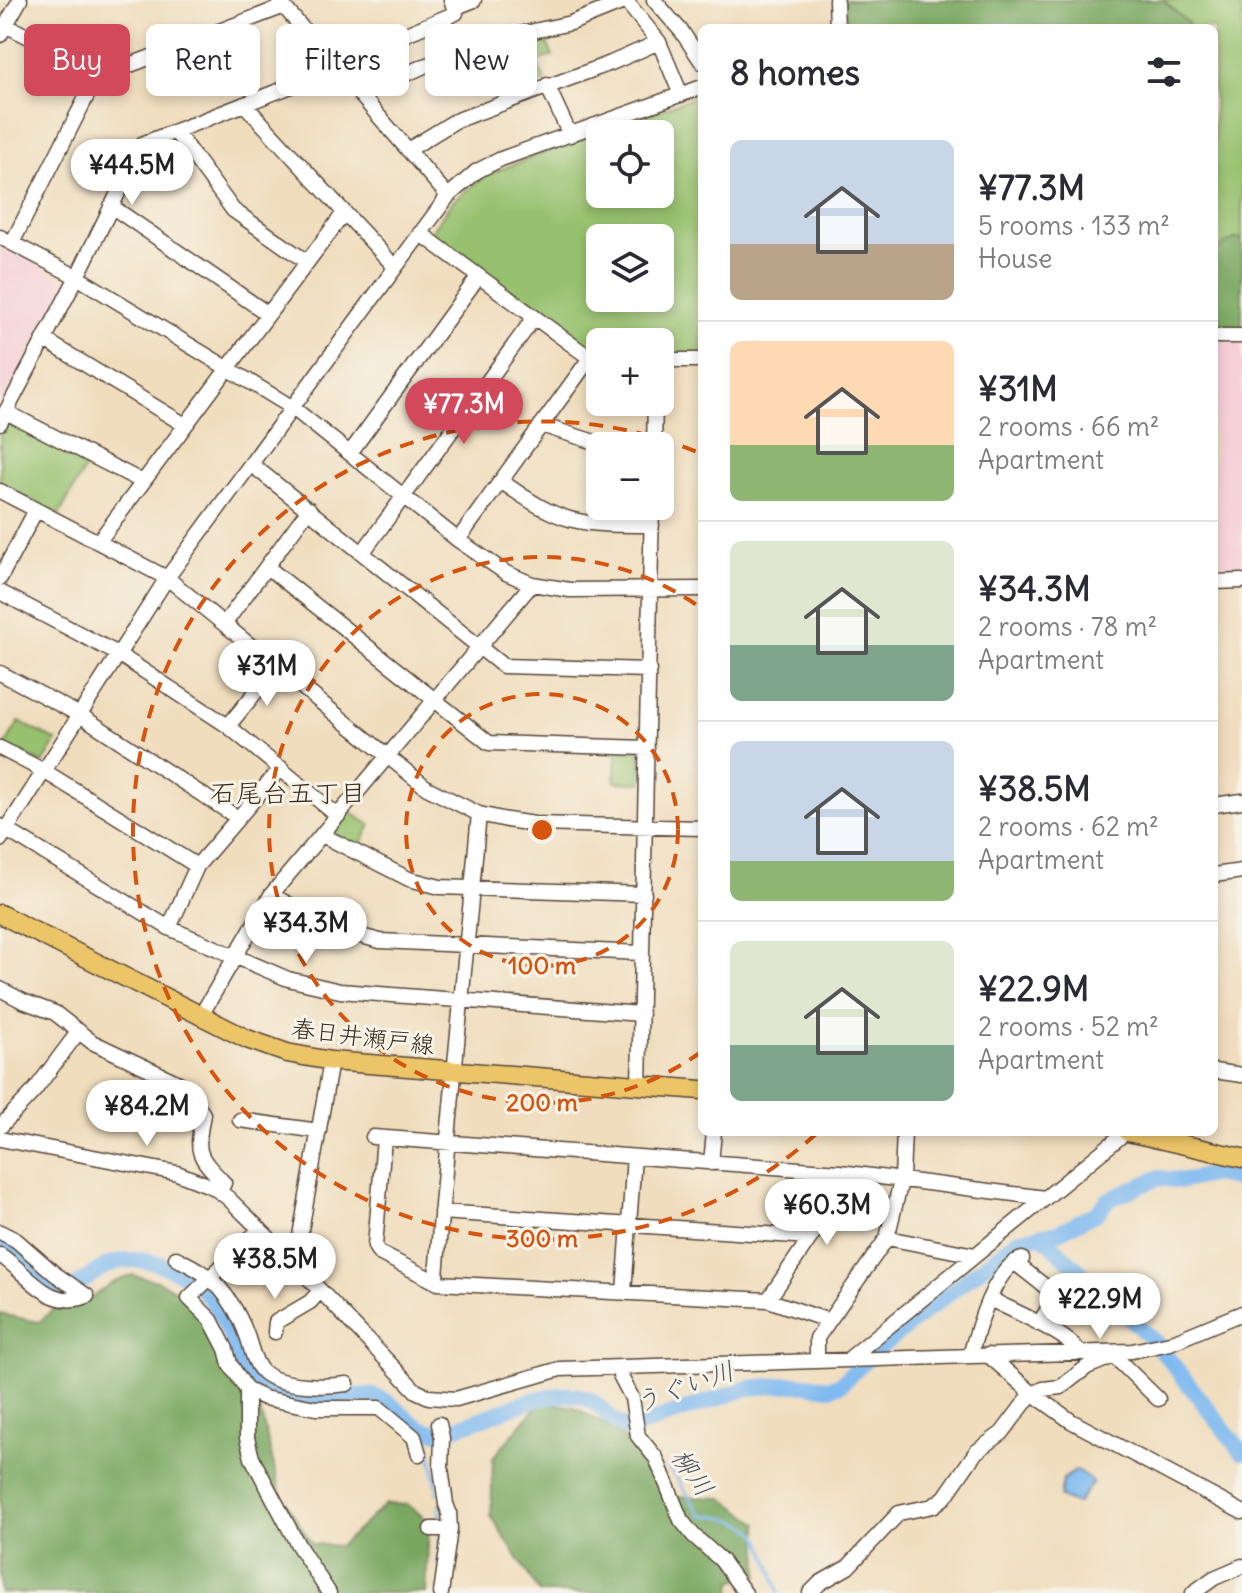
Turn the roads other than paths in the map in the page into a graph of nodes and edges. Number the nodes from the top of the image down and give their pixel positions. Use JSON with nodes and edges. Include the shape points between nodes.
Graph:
{"nodes":[{"id":1,"x":20,"y":0,"type":"edge"},
{"id":2,"x":474,"y":0,"type":"edge"},
{"id":3,"x":654,"y":0,"type":"edge"},
{"id":4,"x":836,"y":0,"type":"edge"},
{"id":5,"x":280,"y":4,"type":"edge"},
{"id":6,"x":452,"y":4,"type":"edge"},
{"id":7,"x":297,"y":24,"type":"edge"},
{"id":8,"x":837,"y":24,"type":"edge"},
{"id":9,"x":3,"y":30,"type":"edge"},
{"id":10,"x":537,"y":30,"type":"edge"},
{"id":11,"x":409,"y":34,"type":"edge"},
{"id":12,"x":24,"y":39,"type":"edge"},
{"id":13,"x":659,"y":42,"type":"junction"},
{"id":14,"x":698,"y":56,"type":"edge"},
{"id":15,"x":130,"y":65,"type":"edge"},
{"id":16,"x":547,"y":85,"type":"junction"},
{"id":17,"x":537,"y":89,"type":"edge"},
{"id":18,"x":698,"y":89,"type":"edge"},
{"id":19,"x":276,"y":91,"type":"edge"},
{"id":20,"x":681,"y":95,"type":"junction"},
{"id":21,"x":86,"y":96,"type":"edge"},
{"id":22,"x":361,"y":96,"type":"edge"},
{"id":23,"x":518,"y":96,"type":"edge"},
{"id":24,"x":244,"y":104,"type":"junction"},
{"id":25,"x":175,"y":131,"type":"junction"},
{"id":26,"x":570,"y":135,"type":"junction"},
{"id":27,"x":408,"y":150,"type":"junction"},
{"id":28,"x":448,"y":196,"type":"junction"},
{"id":29,"x":111,"y":206,"type":"junction"},
{"id":30,"x":344,"y":213,"type":"junction"},
{"id":31,"x":420,"y":233,"type":"junction"},
{"id":32,"x":6,"y":240,"type":"edge"},
{"id":33,"x":307,"y":262,"type":"junction"},
{"id":34,"x":395,"y":267,"type":"junction"},
{"id":35,"x":77,"y":277,"type":"junction"},
{"id":36,"x":478,"y":277,"type":"junction"},
{"id":37,"x":268,"y":314,"type":"junction"},
{"id":38,"x":534,"y":318,"type":"junction"},
{"id":39,"x":1218,"y":336,"type":"edge"},
{"id":40,"x":1242,"y":336,"type":"edge"},
{"id":41,"x":45,"y":340,"type":"junction"},
{"id":42,"x":586,"y":352,"type":"edge"},
{"id":43,"x":674,"y":360,"type":"edge"},
{"id":44,"x":698,"y":360,"type":"edge"},
{"id":45,"x":228,"y":368,"type":"junction"},
{"id":46,"x":586,"y":369,"type":"edge"},
{"id":47,"x":293,"y":408,"type":"junction"},
{"id":48,"x":3,"y":418,"type":"edge"},
{"id":49,"x":185,"y":425,"type":"junction"},
{"id":50,"x":541,"y":425,"type":"junction"},
{"id":51,"x":586,"y":439,"type":"edge"},
{"id":52,"x":350,"y":453,"type":"junction"},
{"id":53,"x":251,"y":464,"type":"junction"},
{"id":54,"x":501,"y":481,"type":"junction"},
{"id":55,"x":143,"y":482,"type":"junction"},
{"id":56,"x":0,"y":491,"type":"edge"},
{"id":57,"x":404,"y":497,"type":"junction"},
{"id":58,"x":309,"y":509,"type":"junction"},
{"id":59,"x":36,"y":510,"type":"junction"},
{"id":60,"x":652,"y":520,"type":"edge"},
{"id":61,"x":652,"y":525,"type":"junction"},
{"id":62,"x":458,"y":540,"type":"junction"},
{"id":63,"x":99,"y":541,"type":"junction"},
{"id":64,"x":363,"y":552,"type":"junction"},
{"id":65,"x":267,"y":567,"type":"junction"},
{"id":66,"x":0,"y":578,"type":"edge"},
{"id":67,"x":167,"y":578,"type":"junction"},
{"id":68,"x":1242,"y":581,"type":"edge"},
{"id":69,"x":1218,"y":582,"type":"edge"},
{"id":70,"x":532,"y":584,"type":"junction"},
{"id":71,"x":698,"y":589,"type":"edge"},
{"id":72,"x":651,"y":590,"type":"junction"},
{"id":73,"x":0,"y":592,"type":"edge"},
{"id":74,"x":225,"y":623,"type":"junction"},
{"id":75,"x":479,"y":646,"type":"junction"},
{"id":76,"x":118,"y":654,"type":"junction"},
{"id":77,"x":277,"y":666,"type":"junction"},
{"id":78,"x":649,"y":670,"type":"junction"},
{"id":79,"x":0,"y":673,"type":"edge"},
{"id":80,"x":434,"y":700,"type":"junction"},
{"id":81,"x":80,"y":715,"type":"junction"},
{"id":82,"x":228,"y":726,"type":"junction"},
{"id":83,"x":0,"y":748,"type":"edge"},
{"id":84,"x":647,"y":748,"type":"junction"},
{"id":85,"x":387,"y":756,"type":"junction"},
{"id":86,"x":281,"y":768,"type":"junction"},
{"id":87,"x":44,"y":771,"type":"junction"},
{"id":88,"x":1242,"y":801,"type":"edge"},
{"id":89,"x":1218,"y":804,"type":"edge"},
{"id":90,"x":479,"y":814,"type":"junction"},
{"id":91,"x":338,"y":816,"type":"junction"},
{"id":92,"x":238,"y":818,"type":"junction"},
{"id":93,"x":645,"y":826,"type":"junction"},
{"id":94,"x":698,"y":828,"type":"edge"},
{"id":95,"x":2,"y":832,"type":"edge"},
{"id":96,"x":322,"y":835,"type":"junction"},
{"id":97,"x":197,"y":866,"type":"junction"},
{"id":98,"x":1242,"y":871,"type":"edge"},
{"id":99,"x":1218,"y":874,"type":"edge"},
{"id":100,"x":472,"y":890,"type":"junction"},
{"id":101,"x":644,"y":894,"type":"junction"},
{"id":102,"x":271,"y":895,"type":"junction"},
{"id":103,"x":0,"y":914,"type":"edge"},
{"id":104,"x":169,"y":928,"type":"junction"},
{"id":105,"x":467,"y":945,"type":"junction"},
{"id":106,"x":641,"y":953,"type":"junction"},
{"id":107,"x":235,"y":958,"type":"junction"},
{"id":108,"x":0,"y":989,"type":"edge"},
{"id":109,"x":463,"y":1000,"type":"junction"},
{"id":110,"x":641,"y":1014,"type":"junction"},
{"id":111,"x":200,"y":1017,"type":"junction"},
{"id":112,"x":79,"y":1031,"type":"junction"},
{"id":113,"x":331,"y":1061,"type":"junction"},
{"id":114,"x":455,"y":1072,"type":"junction"},
{"id":115,"x":1218,"y":1072,"type":"edge"},
{"id":116,"x":1242,"y":1075,"type":"edge"},
{"id":117,"x":639,"y":1086,"type":"junction"},
{"id":118,"x":698,"y":1090,"type":"edge"},
{"id":119,"x":240,"y":1120,"type":"dead end"},
{"id":120,"x":0,"y":1127,"type":"edge"},
{"id":121,"x":319,"y":1131,"type":"junction"},
{"id":122,"x":714,"y":1136,"type":"edge"},
{"id":123,"x":904,"y":1136,"type":"edge"},
{"id":124,"x":1122,"y":1136,"type":"edge"},
{"id":125,"x":1145,"y":1136,"type":"edge"},
{"id":126,"x":0,"y":1139,"type":"edge"},
{"id":127,"x":447,"y":1143,"type":"junction"},
{"id":128,"x":634,"y":1157,"type":"junction"},
{"id":129,"x":1242,"y":1158,"type":"edge"},
{"id":130,"x":711,"y":1163,"type":"junction"},
{"id":131,"x":840,"y":1172,"type":"junction"},
{"id":132,"x":902,"y":1180,"type":"junction"},
{"id":133,"x":220,"y":1192,"type":"junction"},
{"id":134,"x":1045,"y":1198,"type":"junction"},
{"id":135,"x":441,"y":1212,"type":"junction"},
{"id":136,"x":629,"y":1224,"type":"junction"},
{"id":137,"x":260,"y":1229,"type":"junction"},
{"id":138,"x":0,"y":1232,"type":"edge"},
{"id":139,"x":810,"y":1237,"type":"junction"},
{"id":140,"x":887,"y":1238,"type":"junction"},
{"id":141,"x":0,"y":1255,"type":"edge"},
{"id":142,"x":975,"y":1255,"type":"junction"},
{"id":143,"x":176,"y":1258,"type":"dead end"},
{"id":144,"x":295,"y":1264,"type":"junction"},
{"id":145,"x":207,"y":1278,"type":"junction"},
{"id":146,"x":438,"y":1283,"type":"junction"},
{"id":147,"x":320,"y":1291,"type":"junction"},
{"id":148,"x":624,"y":1292,"type":"junction"},
{"id":149,"x":990,"y":1299,"type":"junction"},
{"id":150,"x":768,"y":1300,"type":"junction"},
{"id":151,"x":1241,"y":1315,"type":"edge"},
{"id":152,"x":829,"y":1321,"type":"junction"},
{"id":153,"x":1039,"y":1324,"type":"junction"},
{"id":154,"x":275,"y":1332,"type":"dead end"},
{"id":155,"x":1079,"y":1352,"type":"junction"},
{"id":156,"x":1114,"y":1354,"type":"junction"},
{"id":157,"x":988,"y":1355,"type":"junction"},
{"id":158,"x":970,"y":1356,"type":"junction"},
{"id":159,"x":861,"y":1358,"type":"junction"},
{"id":160,"x":817,"y":1361,"type":"junction"},
{"id":161,"x":620,"y":1367,"type":"junction"},
{"id":162,"x":292,"y":1382,"type":"junction"},
{"id":163,"x":347,"y":1384,"type":"dead end"},
{"id":164,"x":247,"y":1390,"type":"junction"},
{"id":165,"x":1033,"y":1393,"type":"junction"},
{"id":166,"x":1158,"y":1399,"type":"dead end"},
{"id":167,"x":289,"y":1404,"type":"junction"},
{"id":168,"x":439,"y":1424,"type":"dead end"},
{"id":169,"x":419,"y":1454,"type":"dead end"},
{"id":170,"x":1242,"y":1512,"type":"edge"},
{"id":171,"x":431,"y":1529,"type":"dead end"},
{"id":172,"x":450,"y":1529,"type":"junction"},
{"id":173,"x":1242,"y":1566,"type":"edge"},
{"id":174,"x":820,"y":1590,"type":"edge"},
{"id":175,"x":329,"y":1593,"type":"edge"},
{"id":176,"x":441,"y":1593,"type":"edge"},
{"id":177,"x":745,"y":1593,"type":"edge"},
{"id":178,"x":1193,"y":1593,"type":"edge"}],
"edges":[{"from":1,"to":9,"type":"street"},
{"from":2,"to":6,"type":"street"},
{"from":3,"to":14,"type":"street"},
{"from":4,"to":8,"type":"street"},
{"from":5,"to":7,"type":"street"},
{"from":5,"to":15,"type":"street"},
{"from":6,"to":11,"type":"street","via":[[456,13]]},
{"from":9,"to":12,"type":"street"},
{"from":10,"to":13,"type":"street","via":[[626,1]]},
{"from":13,"to":16,"type":"street"},
{"from":13,"to":20,"type":"street"},
{"from":16,"to":17,"type":"street"},
{"from":16,"to":26,"type":"street"},
{"from":18,"to":20,"type":"street"},
{"from":19,"to":24,"type":"street"},
{"from":20,"to":26,"type":"street"},
{"from":21,"to":32,"type":"street"},
{"from":22,"to":27,"type":"street"},
{"from":23,"to":27,"type":"street","via":[[455,121]]},
{"from":24,"to":25,"type":"street"},
{"from":24,"to":30,"type":"street"},
{"from":25,"to":29,"type":"street","via":[[142,144]]},
{"from":25,"to":33,"type":"street","via":[[233,210]]},
{"from":26,"to":28,"type":"street","via":[[501,159]]},
{"from":27,"to":28,"type":"street"},
{"from":28,"to":31,"type":"street"},
{"from":29,"to":35,"type":"street"},
{"from":29,"to":37,"type":"street"},
{"from":30,"to":33,"type":"street"},
{"from":30,"to":34,"type":"street"},
{"from":31,"to":34,"type":"street"},
{"from":31,"to":36,"type":"street"},
{"from":32,"to":35,"type":"street"},
{"from":33,"to":37,"type":"street"},
{"from":34,"to":47,"type":"street"},
{"from":35,"to":41,"type":"street"},
{"from":35,"to":45,"type":"street"},
{"from":36,"to":38,"type":"street"},
{"from":36,"to":52,"type":"street"},
{"from":37,"to":45,"type":"street"},
{"from":38,"to":42,"type":"street"},
{"from":38,"to":57,"type":"street"},
{"from":39,"to":40,"type":"street"},
{"from":41,"to":48,"type":"street"},
{"from":41,"to":49,"type":"street"},
{"from":43,"to":44,"type":"street"},
{"from":45,"to":47,"type":"street"},
{"from":45,"to":49,"type":"street"},
{"from":46,"to":50,"type":"street"},
{"from":47,"to":52,"type":"street"},
{"from":47,"to":53,"type":"street"},
{"from":48,"to":55,"type":"street"},
{"from":49,"to":55,"type":"street"},
{"from":50,"to":51,"type":"street"},
{"from":50,"to":54,"type":"street"},
{"from":52,"to":57,"type":"street"},
{"from":53,"to":58,"type":"street"},
{"from":53,"to":67,"type":"street"},
{"from":54,"to":61,"type":"street","via":[[562,519],[590,525]]},
{"from":54,"to":62,"type":"street"},
{"from":55,"to":63,"type":"street"},
{"from":56,"to":59,"type":"street"},
{"from":57,"to":62,"type":"street"},
{"from":57,"to":64,"type":"street"},
{"from":58,"to":64,"type":"street"},
{"from":58,"to":65,"type":"street"},
{"from":59,"to":63,"type":"street"},
{"from":59,"to":66,"type":"street"},
{"from":60,"to":61,"type":"street"},
{"from":61,"to":72,"type":"street"},
{"from":62,"to":70,"type":"street"},
{"from":63,"to":67,"type":"street"},
{"from":64,"to":75,"type":"street"},
{"from":65,"to":74,"type":"street"},
{"from":65,"to":80,"type":"street"},
{"from":67,"to":74,"type":"street"},
{"from":67,"to":76,"type":"street"},
{"from":68,"to":69,"type":"street"},
{"from":70,"to":72,"type":"street","via":[[570,590]]},
{"from":70,"to":75,"type":"street"},
{"from":71,"to":72,"type":"street"},
{"from":72,"to":78,"type":"street"},
{"from":73,"to":76,"type":"street"},
{"from":74,"to":77,"type":"street"},
{"from":75,"to":78,"type":"street","via":[[503,666]]},
{"from":75,"to":80,"type":"street"},
{"from":76,"to":81,"type":"street"},
{"from":76,"to":82,"type":"street"},
{"from":77,"to":82,"type":"street"},
{"from":77,"to":85,"type":"street"},
{"from":78,"to":84,"type":"street"},
{"from":79,"to":81,"type":"street"},
{"from":80,"to":84,"type":"street","via":[[489,743]]},
{"from":80,"to":85,"type":"street"},
{"from":81,"to":87,"type":"street"},
{"from":81,"to":92,"type":"street"},
{"from":82,"to":86,"type":"street"},
{"from":83,"to":87,"type":"street"},
{"from":84,"to":93,"type":"street"},
{"from":85,"to":90,"type":"street","via":[[427,788]]},
{"from":85,"to":91,"type":"street"},
{"from":86,"to":91,"type":"street"},
{"from":86,"to":92,"type":"street"},
{"from":87,"to":95,"type":"street"},
{"from":87,"to":97,"type":"street"},
{"from":88,"to":89,"type":"street"},
{"from":90,"to":93,"type":"street","via":[[534,824]]},
{"from":90,"to":100,"type":"street"},
{"from":91,"to":96,"type":"street"},
{"from":92,"to":97,"type":"street"},
{"from":93,"to":94,"type":"street"},
{"from":93,"to":101,"type":"street"},
{"from":95,"to":104,"type":"street"},
{"from":96,"to":100,"type":"street","via":[[409,879]]},
{"from":96,"to":102,"type":"street"},
{"from":97,"to":104,"type":"street"},
{"from":98,"to":99,"type":"street"},
{"from":100,"to":101,"type":"street"},
{"from":100,"to":105,"type":"street"},
{"from":101,"to":106,"type":"street"},
{"from":102,"to":105,"type":"street","via":[[360,937]]},
{"from":102,"to":107,"type":"street"},
{"from":103,"to":111,"type":"main road","name":"春日井瀬戸線"},
{"from":104,"to":107,"type":"street"},
{"from":105,"to":106,"type":"street"},
{"from":105,"to":109,"type":"street"},
{"from":106,"to":110,"type":"street"},
{"from":107,"to":109,"type":"street","via":[[314,987]]},
{"from":107,"to":111,"type":"street"},
{"from":108,"to":112,"type":"street","via":[[55,1013]]},
{"from":109,"to":110,"type":"street"},
{"from":109,"to":114,"type":"street"},
{"from":110,"to":117,"type":"street"},
{"from":111,"to":113,"type":"main road","name":"春日井瀬戸線","via":[[287,1053]]},
{"from":112,"to":120,"type":"street"},
{"from":112,"to":133,"type":"street","via":[[185,1086],[203,1114],[198,1144],[202,1160],[224,1183]]},
{"from":113,"to":114,"type":"main road","name":"春日井瀬戸線"},
{"from":113,"to":121,"type":"street"},
{"from":114,"to":117,"type":"main road","name":"春日井瀬戸線"},
{"from":114,"to":127,"type":"street"},
{"from":115,"to":116,"type":"street"},
{"from":117,"to":118,"type":"main road","name":"春日井瀬戸線"},
{"from":119,"to":121,"type":"street"},
{"from":121,"to":144,"type":"street"},
{"from":122,"to":130,"type":"street"},
{"from":123,"to":132,"type":"street"},
{"from":124,"to":134,"type":"street"},
{"from":125,"to":129,"type":"main road"},
{"from":126,"to":133,"type":"street","via":[[177,1173]]},
{"from":127,"to":128,"type":"street"},
{"from":127,"to":135,"type":"street"},
{"from":127,"to":146,"type":"street","via":[[379,1137],[375,1246],[379,1253]]},
{"from":128,"to":130,"type":"street"},
{"from":128,"to":136,"type":"street"},
{"from":130,"to":131,"type":"street"},
{"from":131,"to":132,"type":"street"},
{"from":131,"to":139,"type":"street","via":[[829,1210]]},
{"from":132,"to":134,"type":"street"},
{"from":132,"to":140,"type":"street"},
{"from":133,"to":137,"type":"street"},
{"from":134,"to":142,"type":"street"},
{"from":135,"to":136,"type":"street"},
{"from":135,"to":146,"type":"street"},
{"from":136,"to":139,"type":"street"},
{"from":136,"to":148,"type":"street"},
{"from":137,"to":144,"type":"street"},
{"from":137,"to":145,"type":"street"},
{"from":138,"to":141,"type":"street","via":[[87,1296],[49,1296]]},
{"from":139,"to":150,"type":"street"},
{"from":140,"to":142,"type":"street"},
{"from":140,"to":152,"type":"street"},
{"from":142,"to":159,"type":"street"},
{"from":143,"to":145,"type":"street"},
{"from":144,"to":147,"type":"street"},
{"from":145,"to":162,"type":"street","via":[[239,1318],[263,1372]]},
{"from":145,"to":164,"type":"street","via":[[189,1298],[211,1320]]},
{"from":146,"to":148,"type":"street"},
{"from":147,"to":154,"type":"street","via":[[276,1322]]},
{"from":147,"to":161,"type":"street","via":[[416,1391],[429,1397],[456,1399],[560,1369]]},
{"from":148,"to":150,"type":"street"},
{"from":149,"to":153,"type":"street"},
{"from":149,"to":153,"type":"street","via":[[1018,1260],[1056,1295]]},
{"from":149,"to":158,"type":"street"},
{"from":150,"to":152,"type":"street"},
{"from":151,"to":156,"type":"street","via":[[1151,1349]]},
{"from":152,"to":160,"type":"street","via":[[817,1338]]},
{"from":153,"to":155,"type":"street"},
{"from":155,"to":156,"type":"street"},
{"from":155,"to":157,"type":"street"},
{"from":156,"to":165,"type":"street","via":[[1061,1387]]},
{"from":156,"to":166,"type":"street"},
{"from":157,"to":158,"type":"street"},
{"from":157,"to":165,"type":"street"},
{"from":158,"to":159,"type":"street"},
{"from":159,"to":160,"type":"street"},
{"from":160,"to":161,"type":"street"},
{"from":161,"to":177,"type":"street","via":[[638,1436],[656,1458],[681,1520]]},
{"from":162,"to":163,"type":"street"},
{"from":162,"to":167,"type":"street"},
{"from":164,"to":167,"type":"street"},
{"from":164,"to":175,"type":"street","via":[[252,1458]]},
{"from":165,"to":170,"type":"street","via":[[1109,1443]]},
{"from":165,"to":174,"type":"street","via":[[1002,1433],[976,1452],[945,1497],[933,1506],[899,1513]]},
{"from":167,"to":169,"type":"street","via":[[379,1408],[414,1437]]},
{"from":168,"to":172,"type":"street"},
{"from":171,"to":172,"type":"street"},
{"from":172,"to":176,"type":"street"},
{"from":173,"to":178,"type":"street"}]}
